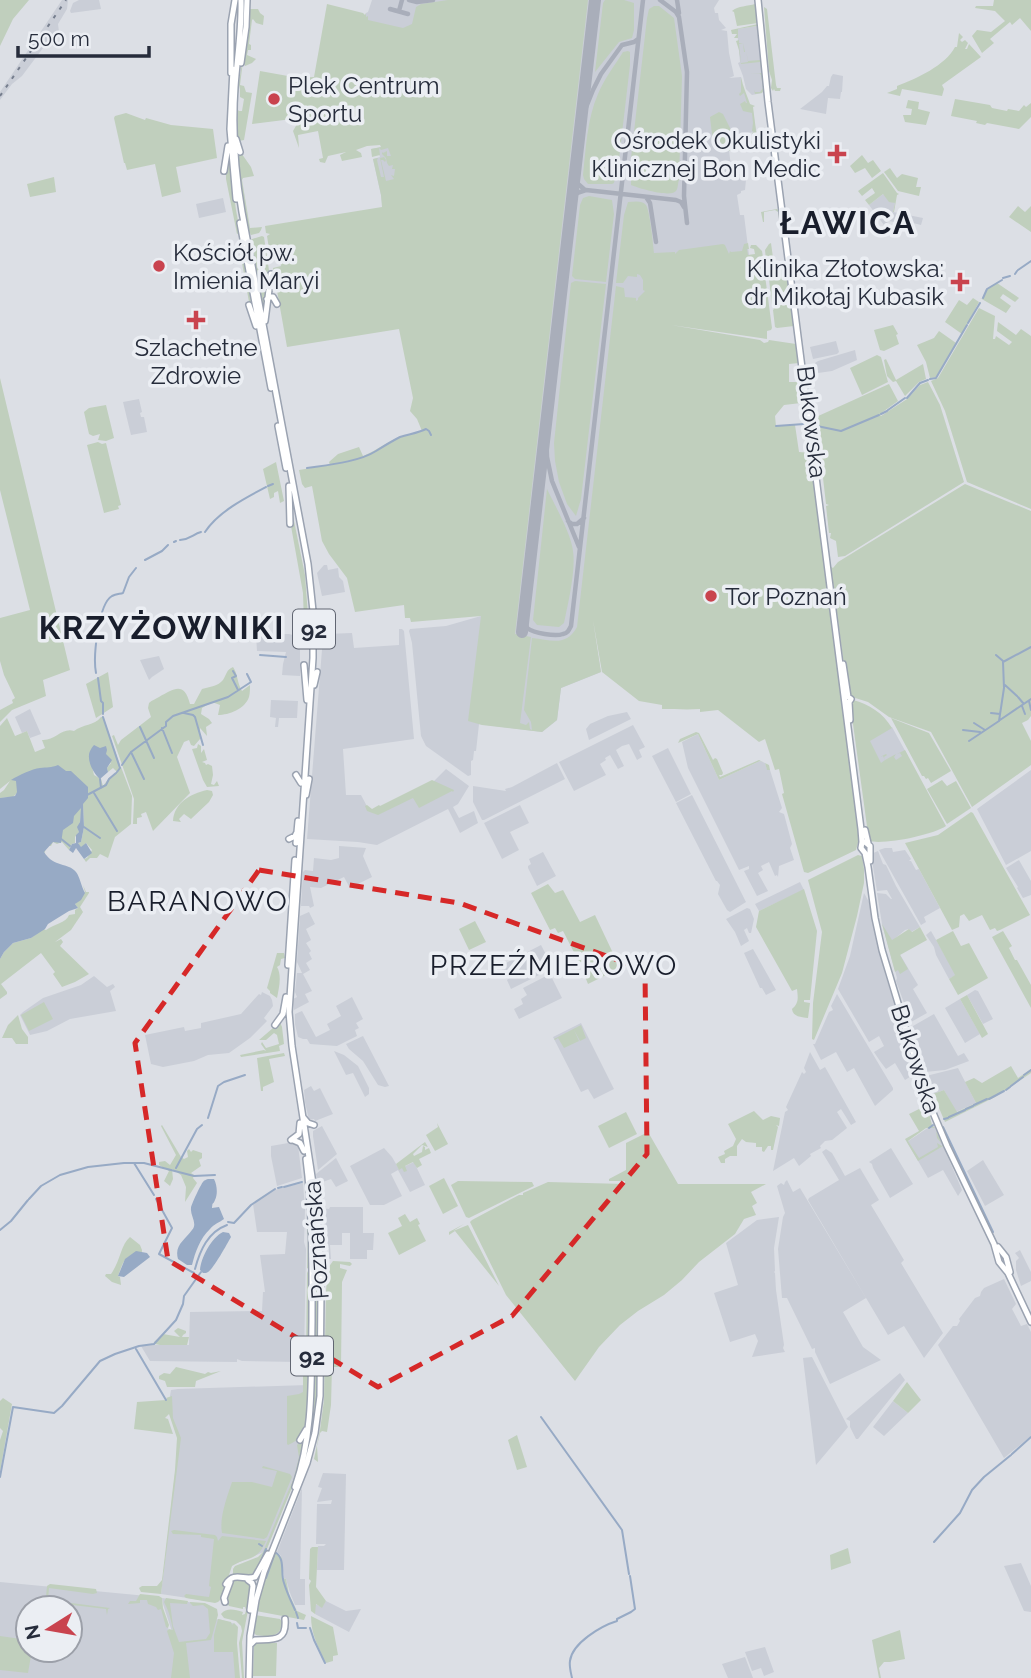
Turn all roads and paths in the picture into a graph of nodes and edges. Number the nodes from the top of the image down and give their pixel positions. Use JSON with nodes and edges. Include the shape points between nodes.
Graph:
{"nodes":[{"id":1,"x":238,"y":0,"type":"edge"},
{"id":2,"x":247,"y":0,"type":"edge"},
{"id":3,"x":760,"y":0,"type":"edge"},
{"id":4,"x":232,"y":83,"type":"junction"},
{"id":5,"x":234,"y":100,"type":"junction"},
{"id":6,"x":232,"y":129,"type":"junction"},
{"id":7,"x":240,"y":152,"type":"dead end"},
{"id":8,"x":224,"y":171,"type":"dead end"},
{"id":9,"x":271,"y":274,"type":"dead end"},
{"id":10,"x":267,"y":299,"type":"junction"},
{"id":11,"x":278,"y":304,"type":"dead end"},
{"id":12,"x":248,"y":305,"type":"dead end"},
{"id":13,"x":265,"y":345,"type":"junction"},
{"id":14,"x":289,"y":486,"type":"junction"},
{"id":15,"x":290,"y":524,"type":"dead end"},
{"id":16,"x":305,"y":552,"type":"junction"},
{"id":17,"x":310,"y":566,"type":"dead end"},
{"id":18,"x":843,"y":664,"type":"junction"},
{"id":19,"x":304,"y":665,"type":"dead end"},
{"id":20,"x":317,"y":672,"type":"dead end"},
{"id":21,"x":844,"y":691,"type":"junction"},
{"id":22,"x":308,"y":703,"type":"junction"},
{"id":23,"x":850,"y":720,"type":"junction"},
{"id":24,"x":296,"y":775,"type":"dead end"},
{"id":25,"x":309,"y":779,"type":"dead end"},
{"id":26,"x":301,"y":783,"type":"junction"},
{"id":27,"x":302,"y":795,"type":"junction"},
{"id":28,"x":303,"y":804,"type":"junction"},
{"id":29,"x":299,"y":831,"type":"junction"},
{"id":30,"x":865,"y":843,"type":"junction"},
{"id":31,"x":298,"y":849,"type":"junction"},
{"id":32,"x":289,"y":874,"type":"dead end"},
{"id":33,"x":293,"y":885,"type":"junction"},
{"id":34,"x":286,"y":997,"type":"junction"},
{"id":35,"x":275,"y":1024,"type":"dead end"},
{"id":36,"x":301,"y":1120,"type":"junction"},
{"id":37,"x":306,"y":1136,"type":"junction"},
{"id":38,"x":304,"y":1151,"type":"junction"},
{"id":39,"x":309,"y":1189,"type":"junction"},
{"id":40,"x":306,"y":1198,"type":"dead end"},
{"id":41,"x":1003,"y":1260,"type":"junction"},
{"id":42,"x":1031,"y":1316,"type":"edge"},
{"id":43,"x":1031,"y":1322,"type":"edge"},
{"id":44,"x":309,"y":1420,"type":"junction"},
{"id":45,"x":300,"y":1440,"type":"dead end"},
{"id":46,"x":268,"y":1554,"type":"junction"},
{"id":47,"x":234,"y":1575,"type":"junction"},
{"id":48,"x":226,"y":1584,"type":"dead end"},
{"id":49,"x":225,"y":1602,"type":"dead end"},
{"id":50,"x":250,"y":1610,"type":"junction"},
{"id":51,"x":251,"y":1621,"type":"junction"},
{"id":52,"x":248,"y":1657,"type":"junction"},
{"id":53,"x":248,"y":1678,"type":"edge"}],
"edges":[{"from":1,"to":4,"type":"main road","number":"92"},
{"from":1,"to":4,"type":"main road","via":[[230,30]]},
{"from":1,"to":5,"type":"main road","number":"92","via":[[241,21]]},
{"from":2,"to":5,"type":"main road"},
{"from":3,"to":18,"type":"main road","name":"Bukowska"},
{"from":3,"to":21,"type":"main road","name":"Bukowska","via":[[768,100]]},
{"from":4,"to":6,"type":"main road","number":"92"},
{"from":5,"to":6,"type":"main road","number":"92"},
{"from":6,"to":7,"type":"main road"},
{"from":6,"to":8,"type":"main road","via":[[224,151]]},
{"from":6,"to":13,"type":"main road","number":"92","via":[[236,199]]},
{"from":9,"to":10,"type":"main road"},
{"from":10,"to":11,"type":"main road","via":[[273,297]]},
{"from":10,"to":13,"type":"main road"},
{"from":12,"to":13,"type":"main road"},
{"from":13,"to":14,"type":"main road","number":"92"},
{"from":13,"to":16,"type":"main road","number":"92"},
{"from":14,"to":15,"type":"main road"},
{"from":14,"to":22,"type":"main road","number":"92","via":[[309,603]]},
{"from":16,"to":17,"type":"main road"},
{"from":16,"to":22,"type":"main road","number":"92","via":[[314,629]]},
{"from":18,"to":21,"type":"main road","name":"Bukowska"},
{"from":18,"to":23,"type":"main road","via":[[851,699]]},
{"from":19,"to":22,"type":"main road"},
{"from":20,"to":22,"type":"main road"},
{"from":21,"to":23,"type":"main road","name":"Bukowska"},
{"from":21,"to":30,"type":"main road","name":"Bukowska"},
{"from":22,"to":26,"type":"main road","number":"92"},
{"from":22,"to":27,"type":"main road","number":"92"},
{"from":23,"to":30,"type":"main road","name":"Bukowska"},
{"from":24,"to":26,"type":"main road"},
{"from":25,"to":28,"type":"main road"},
{"from":26,"to":27,"type":"main road","number":"92"},
{"from":27,"to":28,"type":"main road","number":"92"},
{"from":27,"to":29,"type":"main road","number":"92"},
{"from":28,"to":29,"type":"main road","number":"92"},
{"from":29,"to":31,"type":"main road","via":[[307,841]]},
{"from":29,"to":31,"type":"main road","via":[[289,839]]},
{"from":30,"to":41,"type":"main road","name":"Bukowska","via":[[870,846],[866,851],[882,950],[927,1098]]},
{"from":31,"to":33,"type":"main road","name":"Poznańska","number":"92"},
{"from":31,"to":36,"type":"main road","name":"Poznańska","number":"92","via":[[289,1018]]},
{"from":32,"to":33,"type":"main road"},
{"from":33,"to":34,"type":"main road","name":"Poznańska","number":"92"},
{"from":34,"to":35,"type":"main road","via":[[283,1014]]},
{"from":34,"to":36,"type":"main road","name":"Poznańska","number":"92","via":[[288,1043]]},
{"from":36,"to":37,"type":"main road","name":"Poznańska","number":"92"},
{"from":36,"to":37,"type":"main road","via":[[313,1127]]},
{"from":36,"to":38,"type":"main road","name":"Poznańska","number":"92"},
{"from":36,"to":38,"type":"main road","via":[[298,1134],[291,1140],[300,1143]]},
{"from":37,"to":51,"type":"main road","name":"Poznańska","number":"92","via":[[321,1263],[319,1405],[307,1463],[261,1582]]},
{"from":38,"to":39,"type":"main road","name":"Poznańska","number":"92"},
{"from":39,"to":40,"type":"main road"},
{"from":39,"to":44,"type":"main road","name":"Poznańska","number":"92"},
{"from":41,"to":42,"type":"main road","name":"Bukowska"},
{"from":41,"to":43,"type":"main road","name":"Bukowska"},
{"from":44,"to":45,"type":"main road"},
{"from":44,"to":46,"type":"main road","name":"Poznańska","number":"92","via":[[299,1473]]},
{"from":46,"to":47,"type":"main road","via":[[256,1576]]},
{"from":46,"to":50,"type":"main road","name":"Poznańska","number":"92"},
{"from":47,"to":48,"type":"main road"},
{"from":47,"to":49,"type":"main road"},
{"from":47,"to":50,"type":"main road","via":[[253,1584]]},
{"from":50,"to":53,"type":"main road","name":"Poznańska","number":"92"},
{"from":51,"to":52,"type":"main road","name":"Poznańska","number":"92"},
{"from":51,"to":52,"type":"main road","via":[[254,1635],[267,1638],[278,1636],[285,1619],[285,1623],[279,1638],[253,1640]]},
{"from":52,"to":53,"type":"main road","name":"Poznańska","number":"92"}]}
